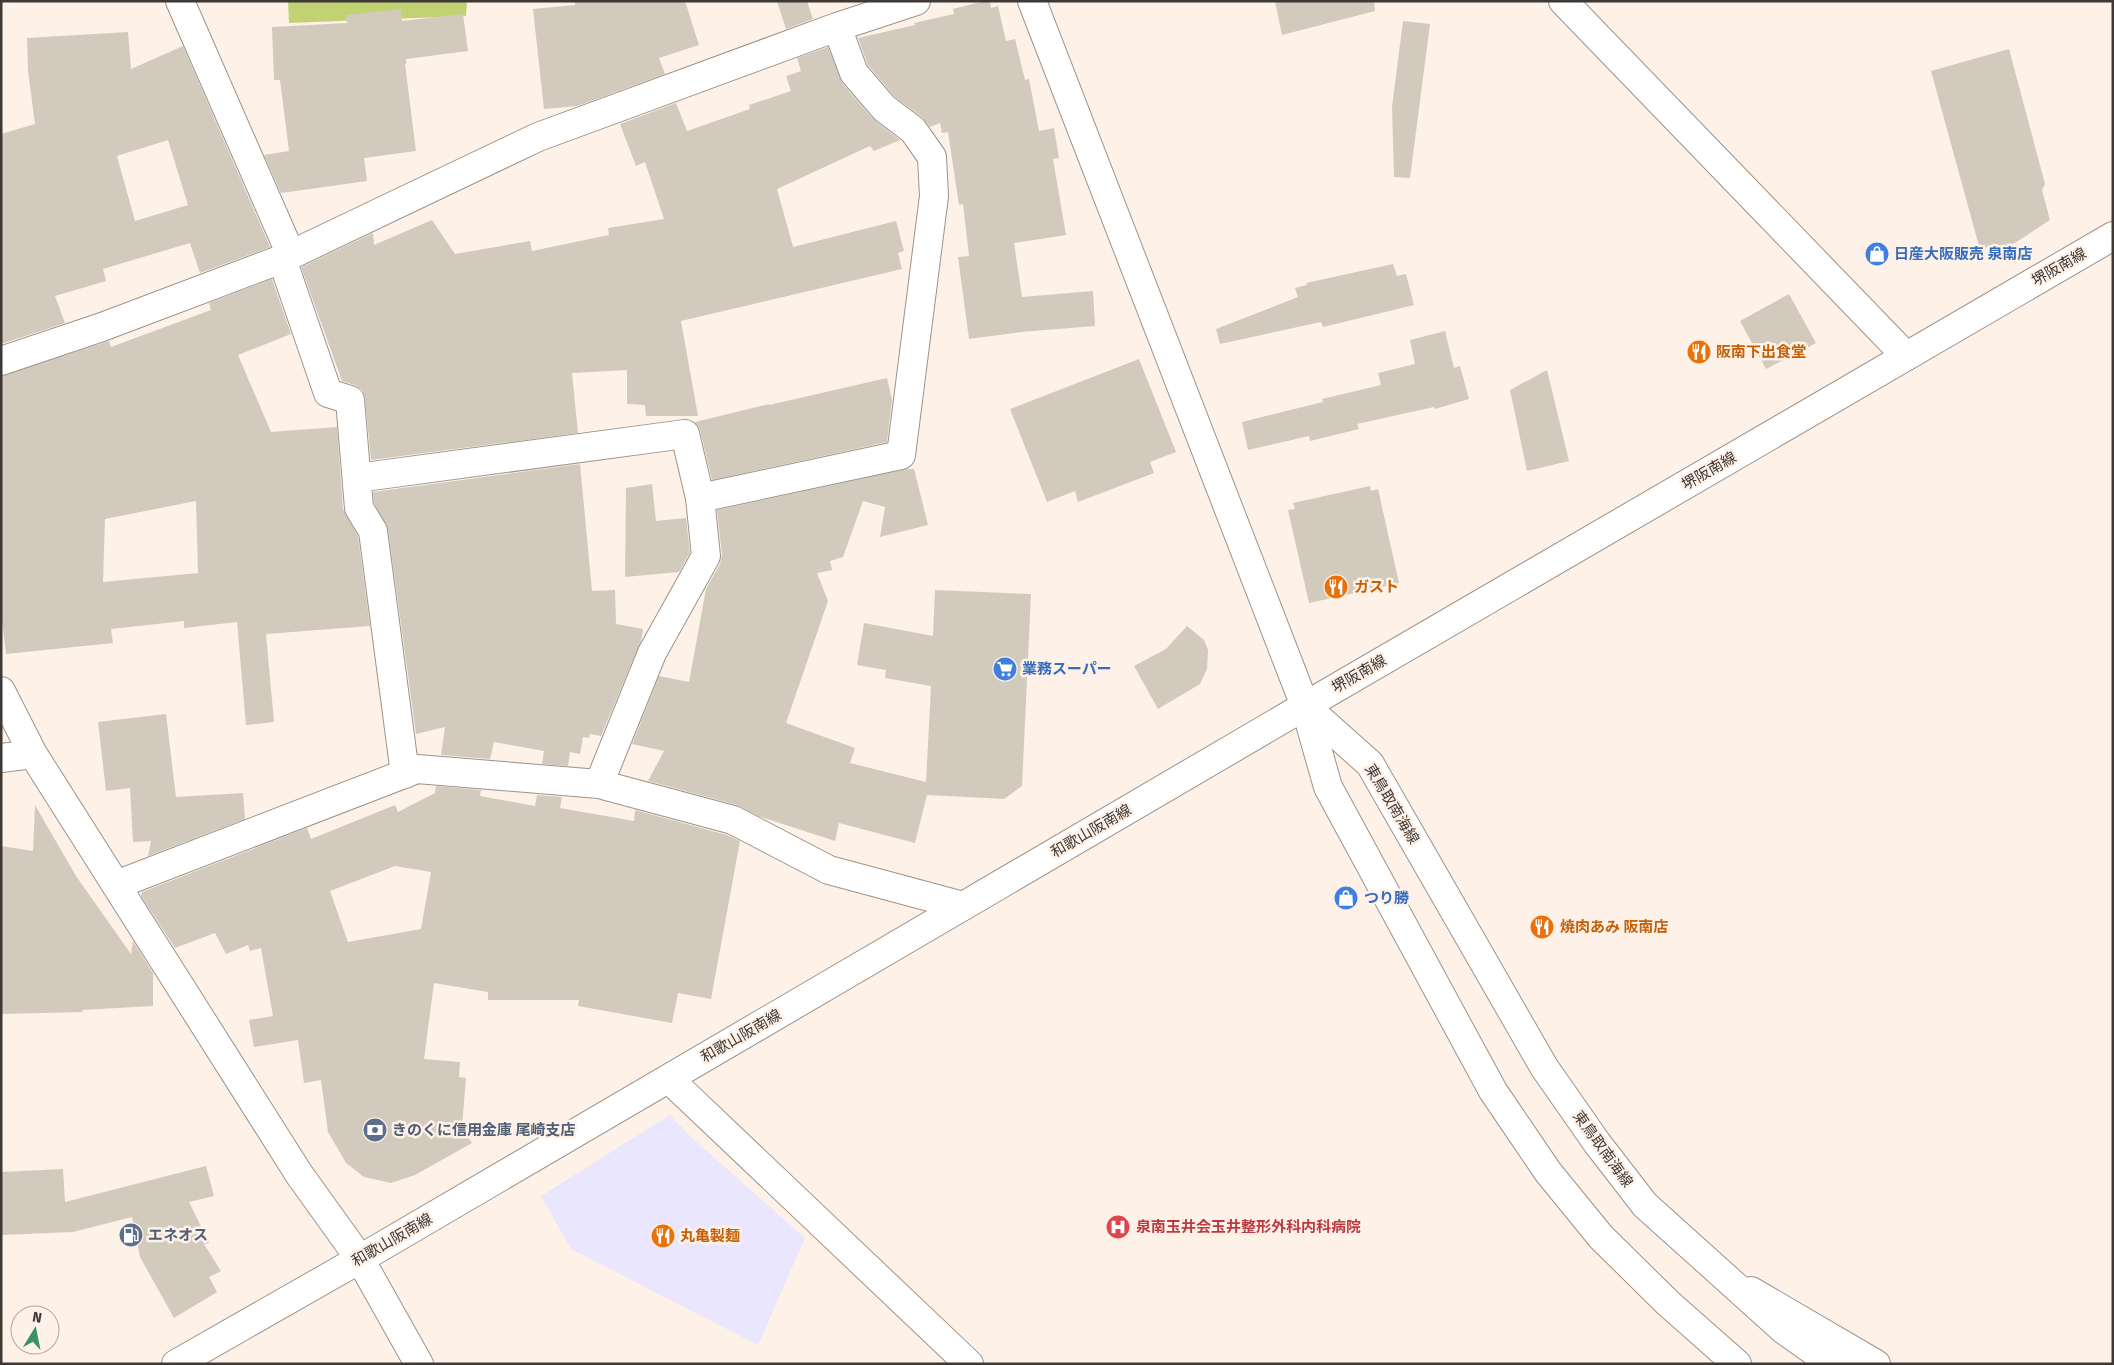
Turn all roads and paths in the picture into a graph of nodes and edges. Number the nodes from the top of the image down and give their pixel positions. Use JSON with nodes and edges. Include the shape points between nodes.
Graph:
{"nodes":[{"id":1,"x":180,"y":1,"type":"edge"},
{"id":2,"x":916,"y":1,"type":"edge"},
{"id":3,"x":1032,"y":1,"type":"edge"},
{"id":4,"x":1563,"y":1,"type":"edge"},
{"id":5,"x":837,"y":27,"type":"junction"},
{"id":6,"x":2113,"y":236,"type":"edge"},
{"id":7,"x":286,"y":257,"type":"junction"},
{"id":8,"x":1906,"y":356,"type":"junction"},
{"id":9,"x":1,"y":361,"type":"edge"},
{"id":10,"x":356,"y":478,"type":"junction"},
{"id":11,"x":700,"y":498,"type":"junction"},
{"id":12,"x":1,"y":691,"type":"edge"},
{"id":13,"x":1305,"y":706,"type":"junction"},
{"id":14,"x":32,"y":754,"type":"junction"},
{"id":15,"x":1,"y":758,"type":"edge"},
{"id":16,"x":405,"y":774,"type":"junction"},
{"id":17,"x":599,"y":784,"type":"junction"},
{"id":18,"x":116,"y":885,"type":"junction"},
{"id":19,"x":963,"y":906,"type":"junction"},
{"id":20,"x":669,"y":1079,"type":"junction"},
{"id":21,"x":360,"y":1259,"type":"junction"},
{"id":22,"x":1722,"y":1273,"type":"junction"},
{"id":23,"x":176,"y":1364,"type":"edge"},
{"id":24,"x":419,"y":1364,"type":"edge"},
{"id":25,"x":969,"y":1364,"type":"edge"},
{"id":26,"x":1737,"y":1364,"type":"edge"},
{"id":27,"x":1832,"y":1364,"type":"edge"},
{"id":28,"x":1876,"y":1364,"type":"edge"}],
"edges":[{"from":1,"to":7,"type":"street"},
{"from":2,"to":5,"type":"street"},
{"from":3,"to":13,"type":"street"},
{"from":4,"to":8,"type":"street"},
{"from":5,"to":7,"type":"street","via":[[538,137]]},
{"from":5,"to":11,"type":"street","via":[[854,73],[884,108],[913,130],[932,157],[934,196],[901,455]]},
{"from":6,"to":8,"type":"street","name":"堺阪南線"},
{"from":7,"to":9,"type":"street","via":[[102,327]]},
{"from":7,"to":10,"type":"street","via":[[328,393],[350,400]]},
{"from":8,"to":13,"type":"street","name":"堺阪南線"},
{"from":10,"to":11,"type":"street","via":[[685,434]]},
{"from":10,"to":16,"type":"street","via":[[360,508],[373,531]]},
{"from":11,"to":17,"type":"street","via":[[706,556],[652,653]]},
{"from":12,"to":14,"type":"street"},
{"from":13,"to":19,"type":"street","name":"和歌山阪南線"},
{"from":13,"to":22,"type":"street","name":"東鳥取南海線","via":[[1370,764],[1544,1067],[1597,1143],[1645,1205]]},
{"from":13,"to":26,"type":"street","via":[[1328,788],[1493,1091],[1548,1172],[1601,1236],[1668,1303]]},
{"from":14,"to":15,"type":"street"},
{"from":14,"to":18,"type":"street"},
{"from":16,"to":17,"type":"street","via":[[417,769]]},
{"from":16,"to":18,"type":"street"},
{"from":17,"to":19,"type":"street","via":[[733,820],[829,870]]},
{"from":18,"to":21,"type":"street","via":[[299,1174]]},
{"from":19,"to":20,"type":"street","name":"和歌山阪南線"},
{"from":20,"to":21,"type":"street","name":"和歌山阪南線"},
{"from":20,"to":25,"type":"street"},
{"from":21,"to":23,"type":"street","name":"和歌山阪南線"},
{"from":21,"to":24,"type":"street"},
{"from":22,"to":27,"type":"street","name":"東鳥取南海線","via":[[1784,1330]]},
{"from":22,"to":28,"type":"street"}]}
